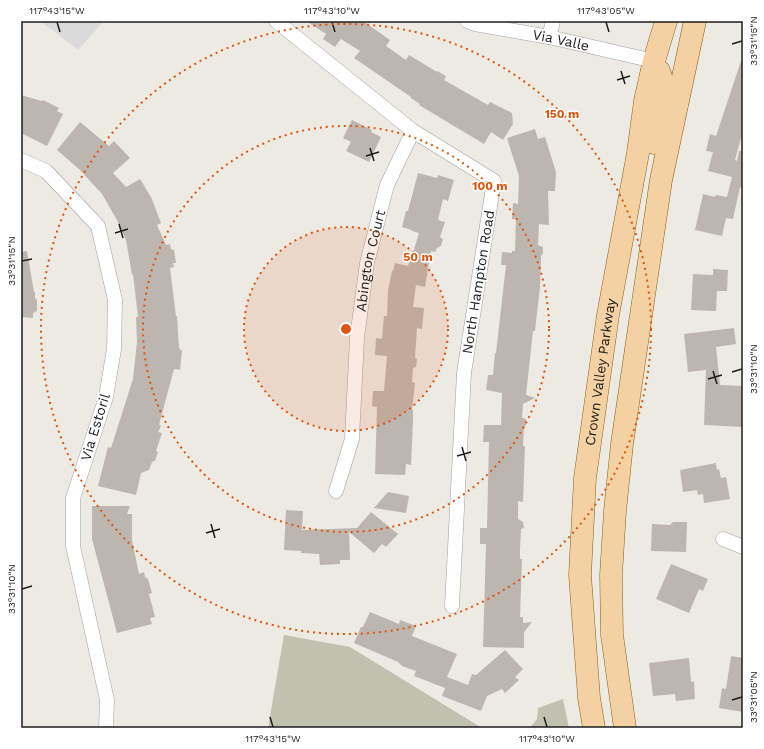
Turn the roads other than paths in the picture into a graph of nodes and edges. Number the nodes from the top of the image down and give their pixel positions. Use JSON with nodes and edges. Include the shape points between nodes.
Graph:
{"nodes":[{"id":1,"x":276,"y":21,"type":"edge"},
{"id":2,"x":467,"y":21,"type":"edge"},
{"id":3,"x":553,"y":21,"type":"edge"},
{"id":4,"x":666,"y":21,"type":"edge"},
{"id":5,"x":679,"y":21,"type":"edge"},
{"id":6,"x":695,"y":21,"type":"edge"},
{"id":7,"x":549,"y":37,"type":"junction"},
{"id":8,"x":654,"y":61,"type":"junction"},
{"id":9,"x":413,"y":131,"type":"junction"},
{"id":10,"x":21,"y":160,"type":"edge"},
{"id":11,"x":660,"y":180,"type":"junction"},
{"id":12,"x":336,"y":491,"type":"dead end"},
{"id":13,"x":723,"y":539,"type":"dead end"},
{"id":14,"x":743,"y":547,"type":"edge"},
{"id":15,"x":452,"y":606,"type":"dead end"},
{"id":16,"x":106,"y":728,"type":"edge"},
{"id":17,"x":594,"y":728,"type":"edge"},
{"id":18,"x":625,"y":728,"type":"edge"}],
"edges":[{"from":1,"to":9,"type":"street","name":"North Hampton Road"},
{"from":2,"to":7,"type":"street","name":"Via Valle"},
{"from":3,"to":7,"type":"street"},
{"from":4,"to":8,"type":"main road","name":"Crown Valley Parkway"},
{"from":5,"to":8,"type":"main road","via":[[665,52]]},
{"from":6,"to":11,"type":"main road"},
{"from":7,"to":8,"type":"street","name":"Via Valle"},
{"from":8,"to":11,"type":"main road","via":[[663,83],[663,90],[651,159],[651,174]]},
{"from":8,"to":17,"type":"main road","name":"Crown Valley Parkway","via":[[608,315],[585,478],[580,575],[589,698]]},
{"from":9,"to":12,"type":"street","name":"Abington Court","via":[[387,186],[367,263],[357,338],[352,438]]},
{"from":9,"to":15,"type":"street","name":"North Hampton Road","via":[[494,181],[464,373]]},
{"from":10,"to":16,"type":"street","name":"Via Estoril","via":[[46,171],[98,226],[115,300],[114,349],[106,396],[73,498],[73,546],[107,700]]},
{"from":11,"to":18,"type":"main road","via":[[622,444],[615,511],[611,575],[612,635]]},
{"from":13,"to":14,"type":"street"}]}
